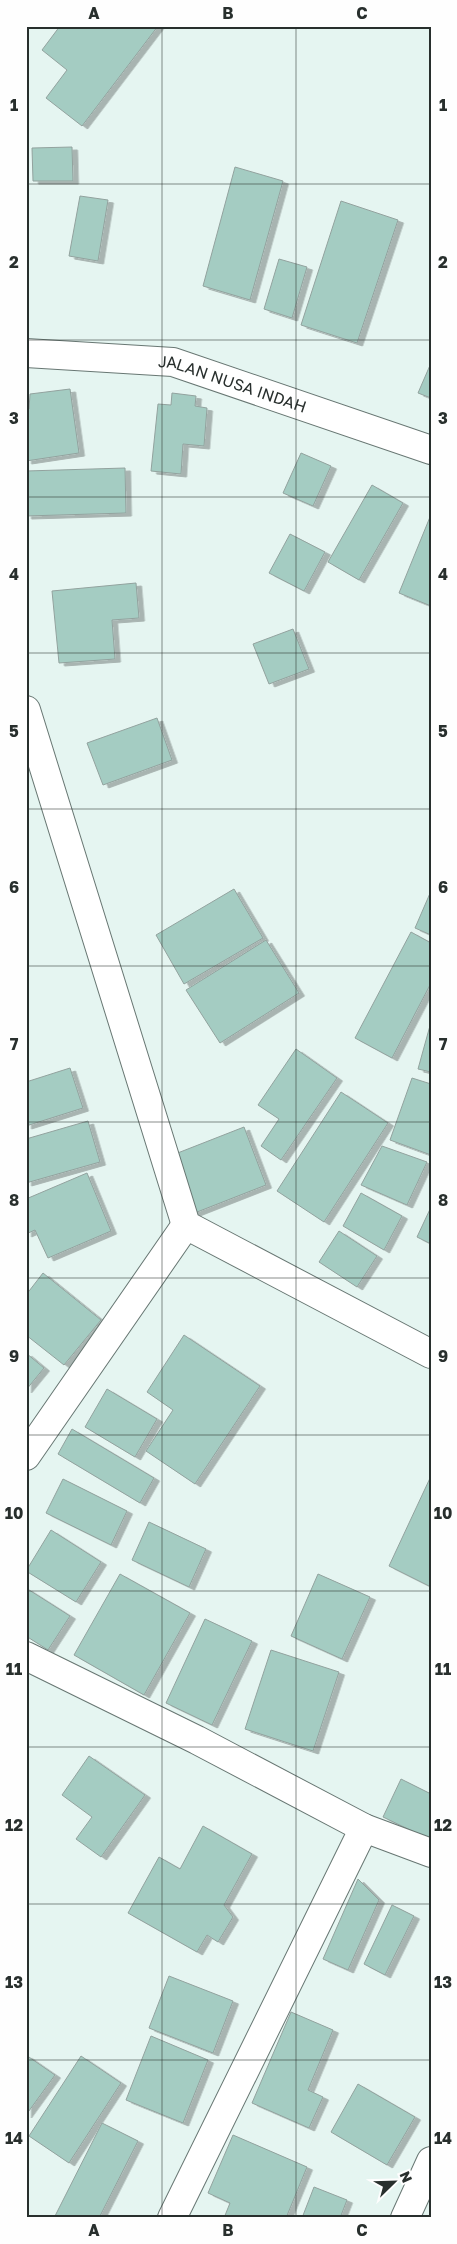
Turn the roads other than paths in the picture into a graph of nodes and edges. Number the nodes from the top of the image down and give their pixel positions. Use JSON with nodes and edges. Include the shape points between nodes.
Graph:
{"nodes":[{"id":1,"x":26,"y":353,"type":"edge"},
{"id":2,"x":431,"y":450,"type":"edge"},
{"id":3,"x":26,"y":710,"type":"edge"},
{"id":4,"x":186,"y":1226,"type":"junction"},
{"id":5,"x":431,"y":1354,"type":"edge"},
{"id":6,"x":26,"y":1456,"type":"edge"},
{"id":7,"x":26,"y":1656,"type":"edge"},
{"id":8,"x":364,"y":1828,"type":"junction"},
{"id":9,"x":431,"y":1853,"type":"edge"},
{"id":10,"x":431,"y":2161,"type":"edge"},
{"id":11,"x":172,"y":2218,"type":"edge"},
{"id":12,"x":404,"y":2218,"type":"edge"}],
"edges":[{"from":1,"to":2,"type":"street","name":"JALAN NUSA INDAH","via":[[173,362]]},
{"from":3,"to":4,"type":"street"},
{"from":4,"to":5,"type":"street"},
{"from":4,"to":6,"type":"street"},
{"from":7,"to":8,"type":"street","via":[[197,1740]]},
{"from":8,"to":9,"type":"street"},
{"from":8,"to":11,"type":"street"},
{"from":10,"to":12,"type":"street"}]}
